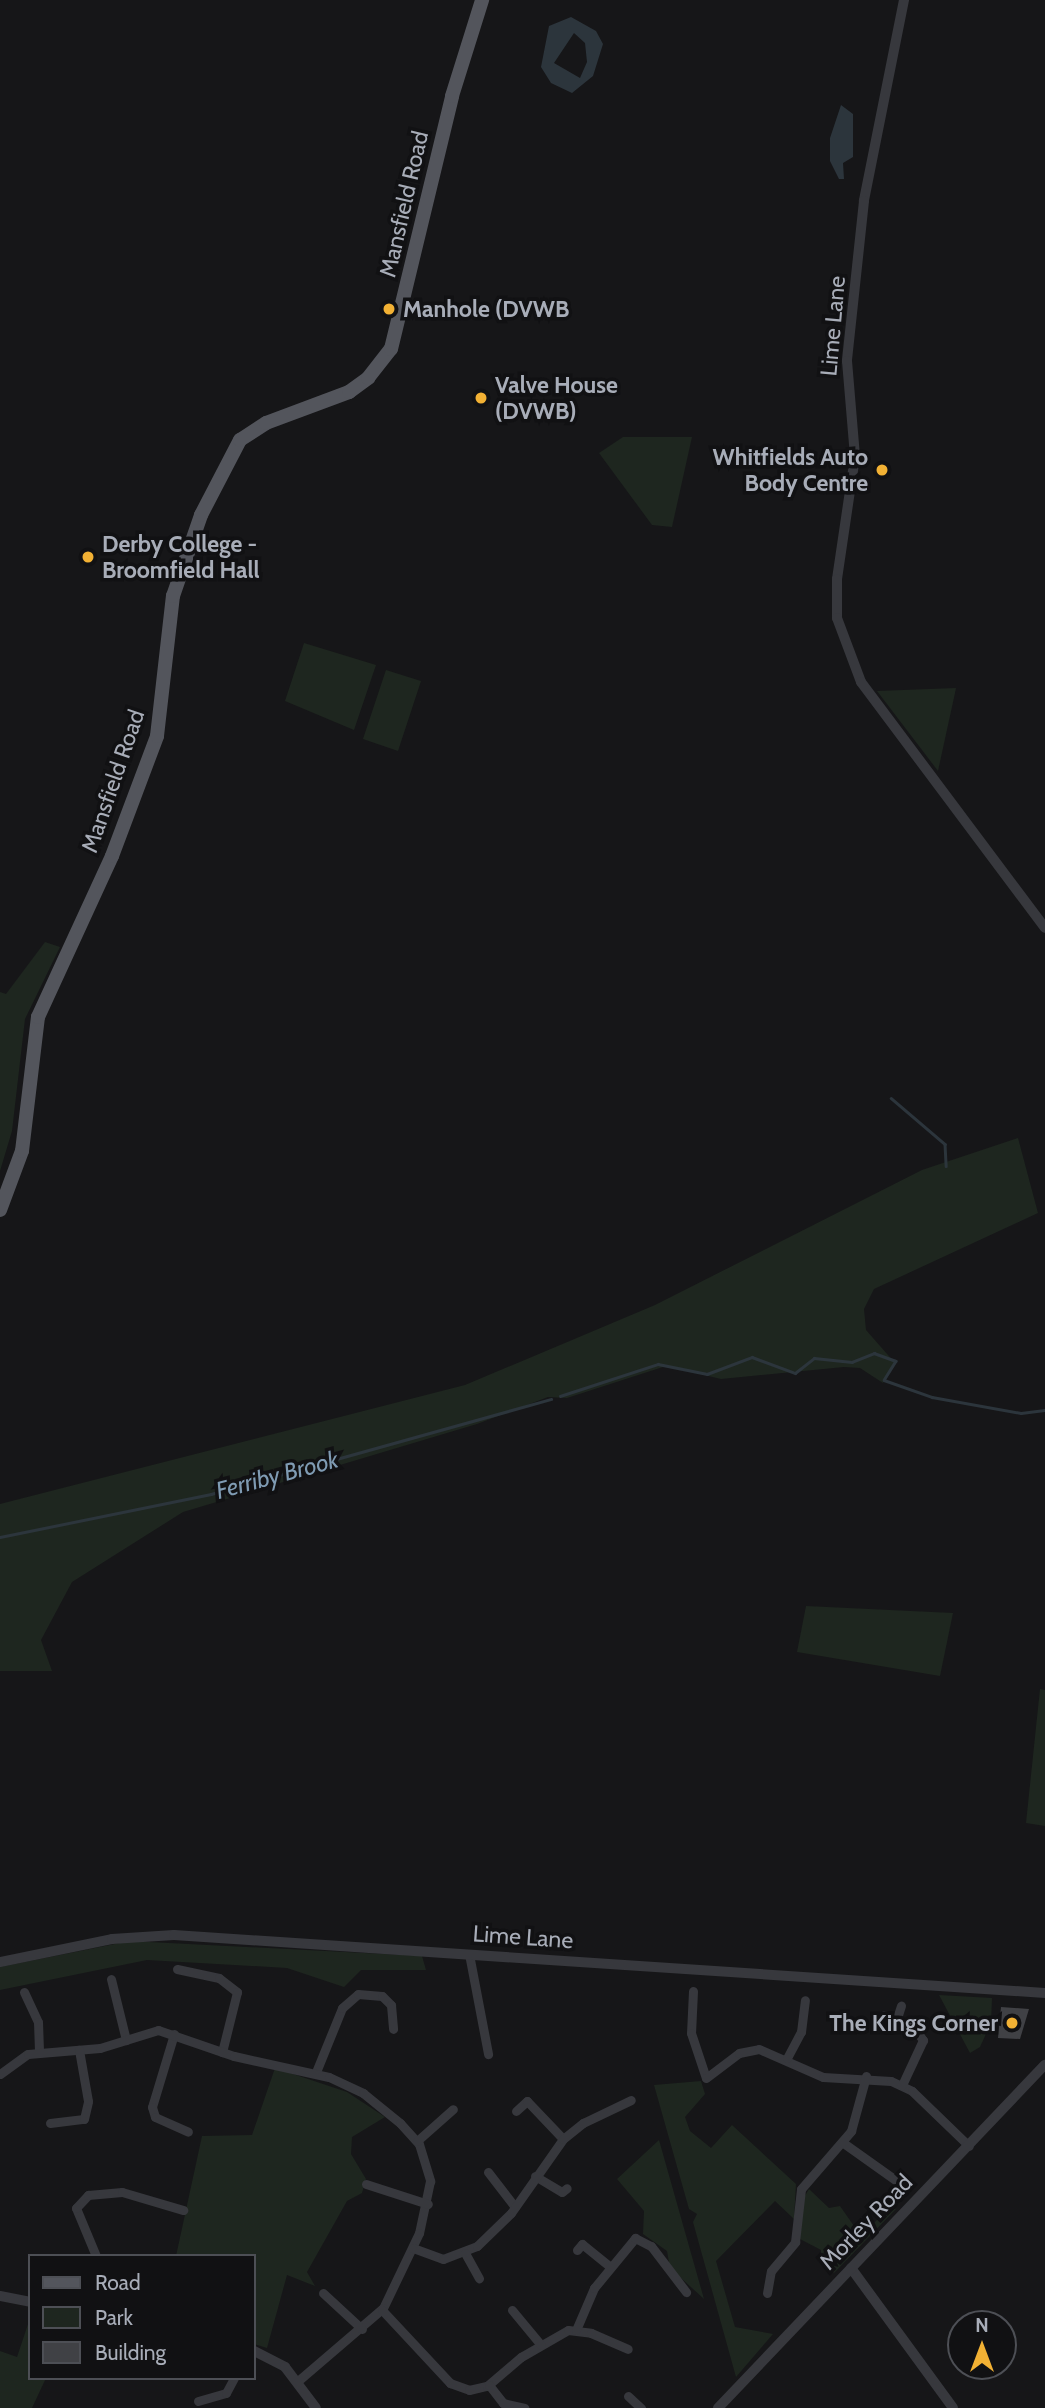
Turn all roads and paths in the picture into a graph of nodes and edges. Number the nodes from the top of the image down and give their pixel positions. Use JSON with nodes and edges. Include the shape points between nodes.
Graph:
{"nodes":[{"id":1,"x":482,"y":0,"type":"edge"},
{"id":2,"x":904,"y":0,"type":"edge"},
{"id":3,"x":1045,"y":928,"type":"edge"},
{"id":4,"x":0,"y":1210,"type":"edge"},
{"id":5,"x":469,"y":1954,"type":"junction"},
{"id":6,"x":0,"y":1962,"type":"edge"},
{"id":7,"x":177,"y":1969,"type":"dead end"},
{"id":8,"x":111,"y":1979,"type":"dead end"},
{"id":9,"x":693,"y":1991,"type":"dead end"},
{"id":10,"x":24,"y":1992,"type":"dead end"},
{"id":11,"x":1045,"y":1993,"type":"edge"},
{"id":12,"x":250,"y":1994,"type":"dead end"},
{"id":13,"x":239,"y":1998,"type":"junction"},
{"id":14,"x":805,"y":2000,"type":"dead end"},
{"id":15,"x":901,"y":2006,"type":"dead end"},
{"id":16,"x":790,"y":2015,"type":"dead end"},
{"id":17,"x":884,"y":2015,"type":"dead end"},
{"id":18,"x":803,"y":2016,"type":"junction"},
{"id":19,"x":898,"y":2018,"type":"junction"},
{"id":20,"x":393,"y":2029,"type":"dead end"},
{"id":21,"x":174,"y":2034,"type":"junction"},
{"id":22,"x":126,"y":2040,"type":"junction"},
{"id":23,"x":79,"y":2050,"type":"junction"},
{"id":24,"x":39,"y":2051,"type":"junction"},
{"id":25,"x":222,"y":2052,"type":"junction"},
{"id":26,"x":488,"y":2054,"type":"dead end"},
{"id":27,"x":787,"y":2058,"type":"junction"},
{"id":28,"x":1045,"y":2065,"type":"edge"},
{"id":29,"x":316,"y":2072,"type":"junction"},
{"id":30,"x":0,"y":2074,"type":"edge"},
{"id":31,"x":866,"y":2076,"type":"junction"},
{"id":32,"x":902,"y":2085,"type":"junction"},
{"id":33,"x":631,"y":2100,"type":"dead end"},
{"id":34,"x":453,"y":2109,"type":"dead end"},
{"id":35,"x":516,"y":2111,"type":"dead end"},
{"id":36,"x":50,"y":2123,"type":"dead end"},
{"id":37,"x":188,"y":2132,"type":"dead end"},
{"id":38,"x":564,"y":2139,"type":"junction"},
{"id":39,"x":417,"y":2141,"type":"junction"},
{"id":40,"x":842,"y":2142,"type":"junction"},
{"id":41,"x":969,"y":2146,"type":"junction"},
{"id":42,"x":488,"y":2172,"type":"dead end"},
{"id":43,"x":535,"y":2176,"type":"junction"},
{"id":44,"x":366,"y":2184,"type":"dead end"},
{"id":45,"x":901,"y":2184,"type":"dead end"},
{"id":46,"x":567,"y":2188,"type":"dead end"},
{"id":47,"x":428,"y":2204,"type":"junction"},
{"id":48,"x":515,"y":2207,"type":"junction"},
{"id":49,"x":183,"y":2210,"type":"dead end"},
{"id":50,"x":413,"y":2248,"type":"junction"},
{"id":51,"x":577,"y":2250,"type":"dead end"},
{"id":52,"x":465,"y":2253,"type":"junction"},
{"id":53,"x":95,"y":2254,"type":"edge"},
{"id":54,"x":609,"y":2266,"type":"junction"},
{"id":55,"x":851,"y":2268,"type":"junction"},
{"id":56,"x":758,"y":2273,"type":"dead end"},
{"id":57,"x":769,"y":2276,"type":"junction"},
{"id":58,"x":480,"y":2278,"type":"dead end"},
{"id":59,"x":686,"y":2292,"type":"dead end"},
{"id":60,"x":323,"y":2293,"type":"dead end"},
{"id":61,"x":767,"y":2293,"type":"dead end"},
{"id":62,"x":0,"y":2295,"type":"edge"},
{"id":63,"x":28,"y":2302,"type":"edge"},
{"id":64,"x":382,"y":2310,"type":"junction"},
{"id":65,"x":512,"y":2310,"type":"dead end"},
{"id":66,"x":362,"y":2329,"type":"junction"},
{"id":67,"x":576,"y":2330,"type":"junction"},
{"id":68,"x":541,"y":2345,"type":"junction"},
{"id":69,"x":628,"y":2349,"type":"dead end"},
{"id":70,"x":256,"y":2352,"type":"edge"},
{"id":71,"x":232,"y":2380,"type":"edge"},
{"id":72,"x":299,"y":2380,"type":"junction"},
{"id":73,"x":489,"y":2385,"type":"junction"},
{"id":74,"x":628,"y":2396,"type":"dead end"},
{"id":75,"x":217,"y":2397,"type":"junction"},
{"id":76,"x":198,"y":2401,"type":"dead end"},
{"id":77,"x":219,"y":2408,"type":"edge"},
{"id":78,"x":316,"y":2408,"type":"edge"},
{"id":79,"x":524,"y":2408,"type":"edge"},
{"id":80,"x":641,"y":2408,"type":"edge"},
{"id":81,"x":718,"y":2408,"type":"edge"},
{"id":82,"x":953,"y":2408,"type":"edge"}],
"edges":[{"from":1,"to":4,"type":"main road","name":"Mansfield Road","via":[[391,349],[368,379],[349,392],[266,423],[240,440],[201,515],[171,607],[157,736],[112,856],[38,1017],[22,1151]]},
{"from":2,"to":3,"type":"street","name":"Lime Lane","via":[[864,201],[847,361],[855,457],[837,579],[837,618],[861,682]]},
{"from":5,"to":6,"type":"street","name":"Lime Lane","via":[[146,1936]]},
{"from":5,"to":11,"type":"street","name":"Lime Lane"},
{"from":5,"to":26,"type":"street"},
{"from":7,"to":13,"type":"street","via":[[230,1983]]},
{"from":8,"to":22,"type":"street"},
{"from":9,"to":27,"type":"street","via":[[686,2009],[706,2078],[739,2053],[766,2050]]},
{"from":10,"to":24,"type":"street","via":[[38,2022]]},
{"from":12,"to":13,"type":"street"},
{"from":13,"to":25,"type":"street"},
{"from":14,"to":18,"type":"street"},
{"from":15,"to":19,"type":"street"},
{"from":16,"to":18,"type":"street"},
{"from":17,"to":19,"type":"street"},
{"from":18,"to":27,"type":"street","via":[[801,2032]]},
{"from":19,"to":32,"type":"street","via":[[917,2029],[923,2040]]},
{"from":20,"to":29,"type":"street","via":[[391,2006],[382,1996],[358,1994],[342,2008]]},
{"from":21,"to":22,"type":"street","via":[[149,2031]]},
{"from":21,"to":25,"type":"street"},
{"from":21,"to":37,"type":"street","via":[[152,2107],[155,2117]]},
{"from":22,"to":23,"type":"street"},
{"from":23,"to":24,"type":"street"},
{"from":23,"to":36,"type":"street","via":[[88,2101],[84,2119]]},
{"from":24,"to":30,"type":"street"},
{"from":25,"to":29,"type":"street"},
{"from":27,"to":31,"type":"street","via":[[823,2077]]},
{"from":28,"to":41,"type":"street","name":"Morley Road"},
{"from":29,"to":39,"type":"street","via":[[363,2093]]},
{"from":31,"to":32,"type":"street"},
{"from":31,"to":40,"type":"street","via":[[858,2117]]},
{"from":32,"to":41,"type":"street"},
{"from":33,"to":38,"type":"street","via":[[583,2123]]},
{"from":34,"to":39,"type":"street"},
{"from":35,"to":38,"type":"street","via":[[527,2101]]},
{"from":38,"to":43,"type":"street"},
{"from":39,"to":47,"type":"street","via":[[430,2181]]},
{"from":40,"to":45,"type":"street"},
{"from":40,"to":57,"type":"street","via":[[804,2182],[794,2242]]},
{"from":41,"to":55,"type":"street","name":"Morley Road"},
{"from":42,"to":48,"type":"street"},
{"from":43,"to":46,"type":"street","via":[[562,2192]]},
{"from":43,"to":48,"type":"street"},
{"from":44,"to":47,"type":"street"},
{"from":47,"to":50,"type":"street"},
{"from":48,"to":52,"type":"street","via":[[496,2230]]},
{"from":49,"to":53,"type":"street","via":[[122,2192],[88,2195],[76,2208]]},
{"from":50,"to":52,"type":"street","via":[[438,2259]]},
{"from":50,"to":64,"type":"street"},
{"from":51,"to":54,"type":"street","via":[[582,2244]]},
{"from":52,"to":58,"type":"street"},
{"from":54,"to":59,"type":"street","via":[[626,2244],[643,2239]]},
{"from":54,"to":67,"type":"street","via":[[583,2306]]},
{"from":55,"to":81,"type":"street","name":"Morley Road"},
{"from":55,"to":82,"type":"street"},
{"from":56,"to":57,"type":"street"},
{"from":57,"to":61,"type":"street"},
{"from":60,"to":66,"type":"street"},
{"from":62,"to":63,"type":"street"},
{"from":64,"to":66,"type":"street"},
{"from":64,"to":73,"type":"street","via":[[450,2383],[469,2390]]},
{"from":65,"to":68,"type":"street"},
{"from":66,"to":72,"type":"street"},
{"from":67,"to":68,"type":"street"},
{"from":67,"to":69,"type":"street"},
{"from":68,"to":73,"type":"street"},
{"from":70,"to":72,"type":"street"},
{"from":71,"to":75,"type":"street"},
{"from":72,"to":78,"type":"street"},
{"from":73,"to":79,"type":"street","via":[[503,2403]]},
{"from":74,"to":80,"type":"street"},
{"from":75,"to":76,"type":"street"},
{"from":75,"to":77,"type":"street"}]}
